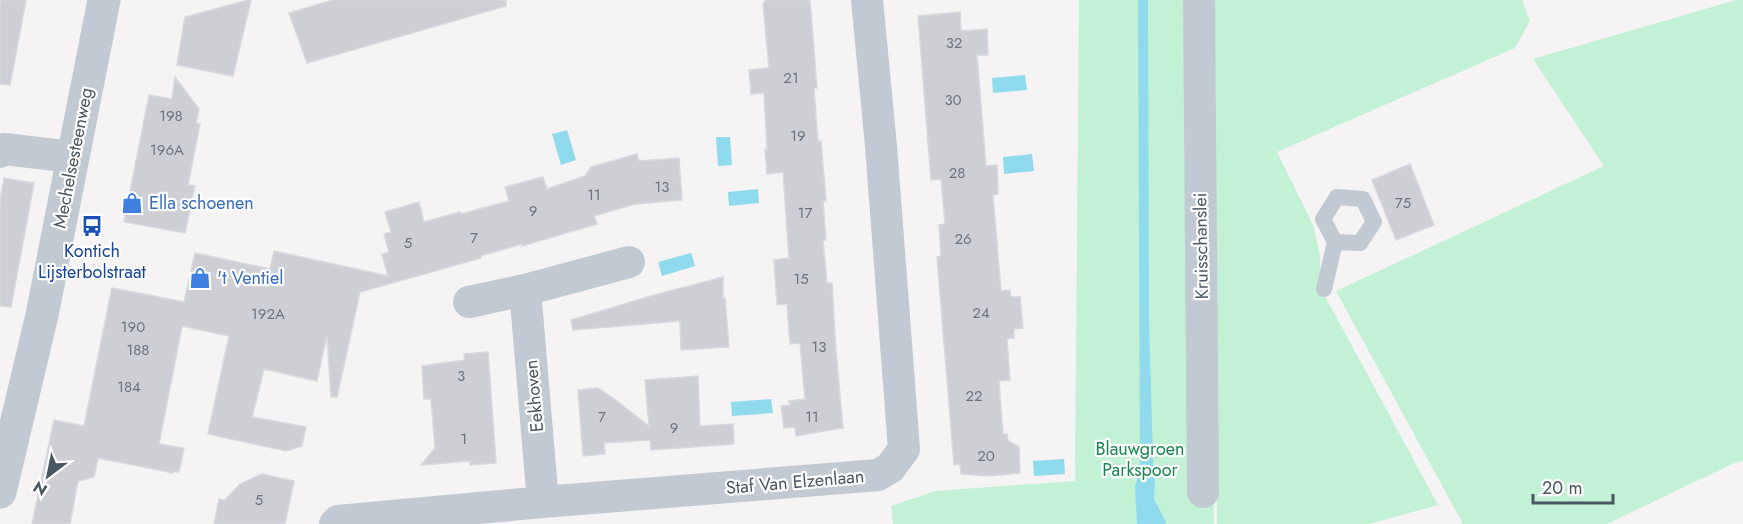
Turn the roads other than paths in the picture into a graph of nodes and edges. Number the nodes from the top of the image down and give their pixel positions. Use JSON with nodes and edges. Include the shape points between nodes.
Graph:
{"nodes":[{"id":1,"x":104,"y":0,"type":"edge"},
{"id":2,"x":867,"y":0,"type":"edge"},
{"id":3,"x":1199,"y":0,"type":"edge"},
{"id":4,"x":0,"y":152,"type":"edge"},
{"id":5,"x":73,"y":157,"type":"junction"},
{"id":6,"x":1335,"y":242,"type":"dead end"},
{"id":7,"x":629,"y":262,"type":"dead end"},
{"id":8,"x":1324,"y":289,"type":"dead end"},
{"id":9,"x":525,"y":290,"type":"junction"},
{"id":10,"x":469,"y":302,"type":"dead end"},
{"id":11,"x":0,"y":492,"type":"edge"},
{"id":12,"x":1203,"y":492,"type":"dead end"},
{"id":13,"x":543,"y":502,"type":"junction"},
{"id":14,"x":335,"y":524,"type":"edge"}],
"edges":[{"from":1,"to":5,"type":"street","name":"Mechelsesteenweg"},
{"from":2,"to":13,"type":"street","name":"Staf Van Elzenlaan","via":[[904,449],[890,468],[878,475]]},
{"from":3,"to":12,"type":"street","name":"Kruisschanslei"},
{"from":4,"to":5,"type":"street","via":[[4,149]]},
{"from":5,"to":11,"type":"street","name":"Mechelsesteenweg","via":[[42,315]]},
{"from":6,"to":8,"type":"lane"},
{"from":7,"to":9,"type":"street"},
{"from":9,"to":10,"type":"street"},
{"from":9,"to":13,"type":"street","name":"Eekhoven"},
{"from":13,"to":14,"type":"street","name":"Staf Van Elzenlaan"}]}
